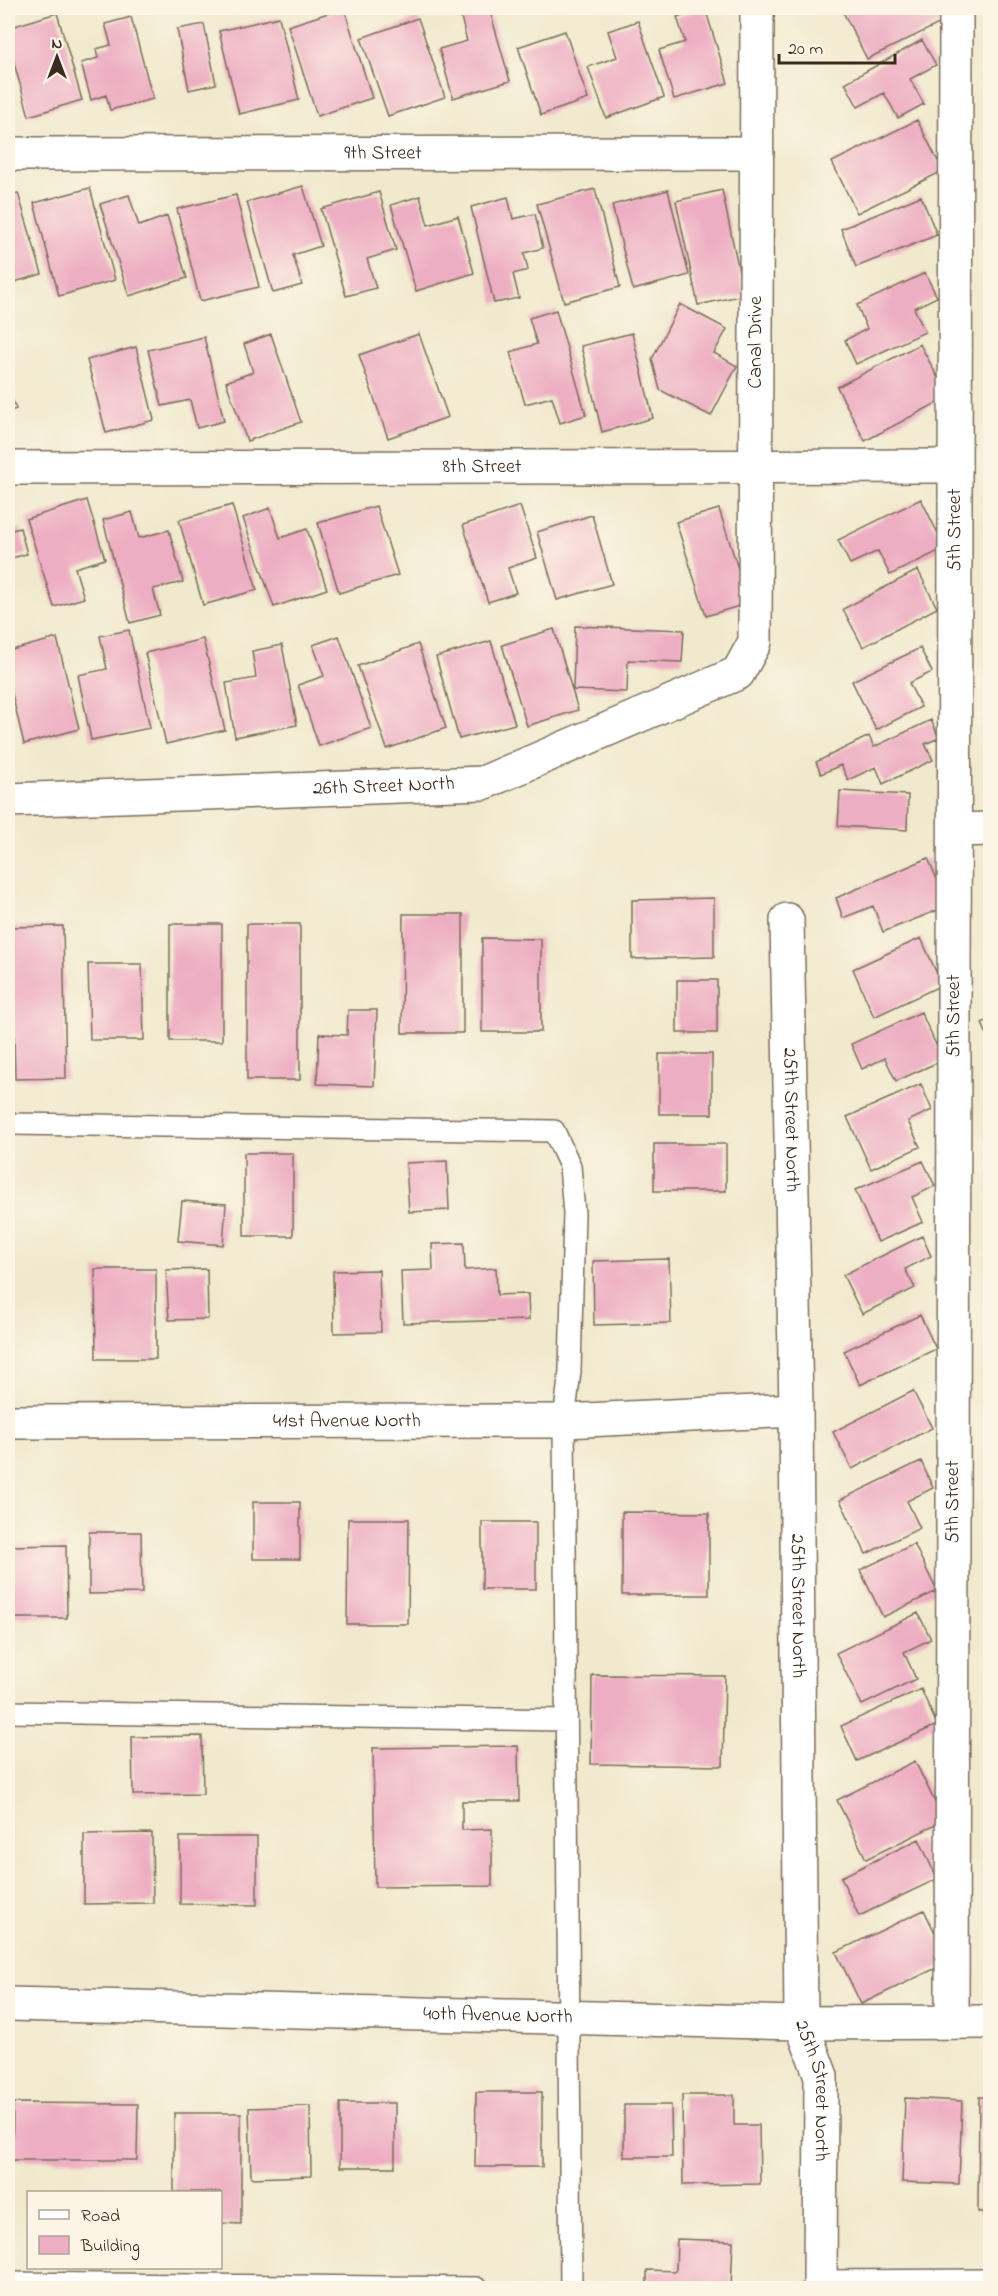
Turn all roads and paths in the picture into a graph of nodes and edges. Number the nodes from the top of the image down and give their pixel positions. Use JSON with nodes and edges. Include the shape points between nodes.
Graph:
{"nodes":[{"id":1,"x":757,"y":8,"type":"edge"},
{"id":2,"x":956,"y":8,"type":"edge"},
{"id":3,"x":757,"y":153,"type":"junction"},
{"id":4,"x":8,"y":154,"type":"edge"},
{"id":5,"x":757,"y":466,"type":"junction"},
{"id":6,"x":955,"y":466,"type":"junction"},
{"id":7,"x":8,"y":468,"type":"edge"},
{"id":8,"x":738,"y":673,"type":"joint"},
{"id":9,"x":8,"y":800,"type":"edge"},
{"id":10,"x":990,"y":829,"type":"edge"},
{"id":11,"x":956,"y":830,"type":"junction"},
{"id":12,"x":787,"y":920,"type":"dead end"},
{"id":13,"x":8,"y":1124,"type":"edge"},
{"id":14,"x":796,"y":1410,"type":"junction"},
{"id":15,"x":564,"y":1421,"type":"junction"},
{"id":16,"x":8,"y":1422,"type":"edge"},
{"id":17,"x":8,"y":1712,"type":"edge"},
{"id":18,"x":566,"y":1720,"type":"junction"},
{"id":19,"x":8,"y":2004,"type":"edge"},
{"id":20,"x":569,"y":2017,"type":"junction"},
{"id":21,"x":952,"y":2022,"type":"junction"},
{"id":22,"x":990,"y":2022,"type":"edge"},
{"id":23,"x":801,"y":2023,"type":"junction"},
{"id":24,"x":990,"y":2280,"type":"edge"},
{"id":25,"x":8,"y":2283,"type":"edge"},
{"id":26,"x":820,"y":2285,"type":"edge"},
{"id":27,"x":476,"y":2289,"type":"edge"},
{"id":28,"x":572,"y":2289,"type":"edge"}],
"edges":[{"from":1,"to":3,"type":"street","name":"Canal Drive"},
{"from":2,"to":6,"type":"street","name":"5th Street"},
{"from":3,"to":4,"type":"street","name":"9th Street"},
{"from":3,"to":5,"type":"street","name":"Canal Drive"},
{"from":5,"to":6,"type":"street","name":"8th Street"},
{"from":5,"to":7,"type":"street","name":"8th Street"},
{"from":5,"to":8,"type":"street","name":"Canal Drive","via":[[755,642]]},
{"from":6,"to":11,"type":"street","name":"5th Street"},
{"from":8,"to":9,"type":"street","name":"26th Street North","via":[[483,783]]},
{"from":10,"to":11,"type":"street"},
{"from":11,"to":21,"type":"street","name":"5th Street"},
{"from":12,"to":14,"type":"street","name":"25th Street North"},
{"from":13,"to":15,"type":"lane","via":[[554,1131],[570,1166],[574,1213],[570,1371]]},
{"from":14,"to":15,"type":"street","name":"41st Avenue North"},
{"from":14,"to":23,"type":"street","name":"25th Street North"},
{"from":15,"to":16,"type":"street","name":"41st Avenue North"},
{"from":15,"to":18,"type":"lane"},
{"from":17,"to":18,"type":"lane"},
{"from":18,"to":20,"type":"lane"},
{"from":19,"to":20,"type":"street","name":"40th Avenue North"},
{"from":20,"to":23,"type":"street","name":"40th Avenue North"},
{"from":20,"to":28,"type":"lane"},
{"from":21,"to":22,"type":"street","name":"40th Avenue North"},
{"from":21,"to":23,"type":"street","name":"40th Avenue North"},
{"from":23,"to":26,"type":"street","name":"25th Street North","via":[[821,2076]]},
{"from":24,"to":26,"type":"lane"},
{"from":25,"to":27,"type":"lane"}]}
